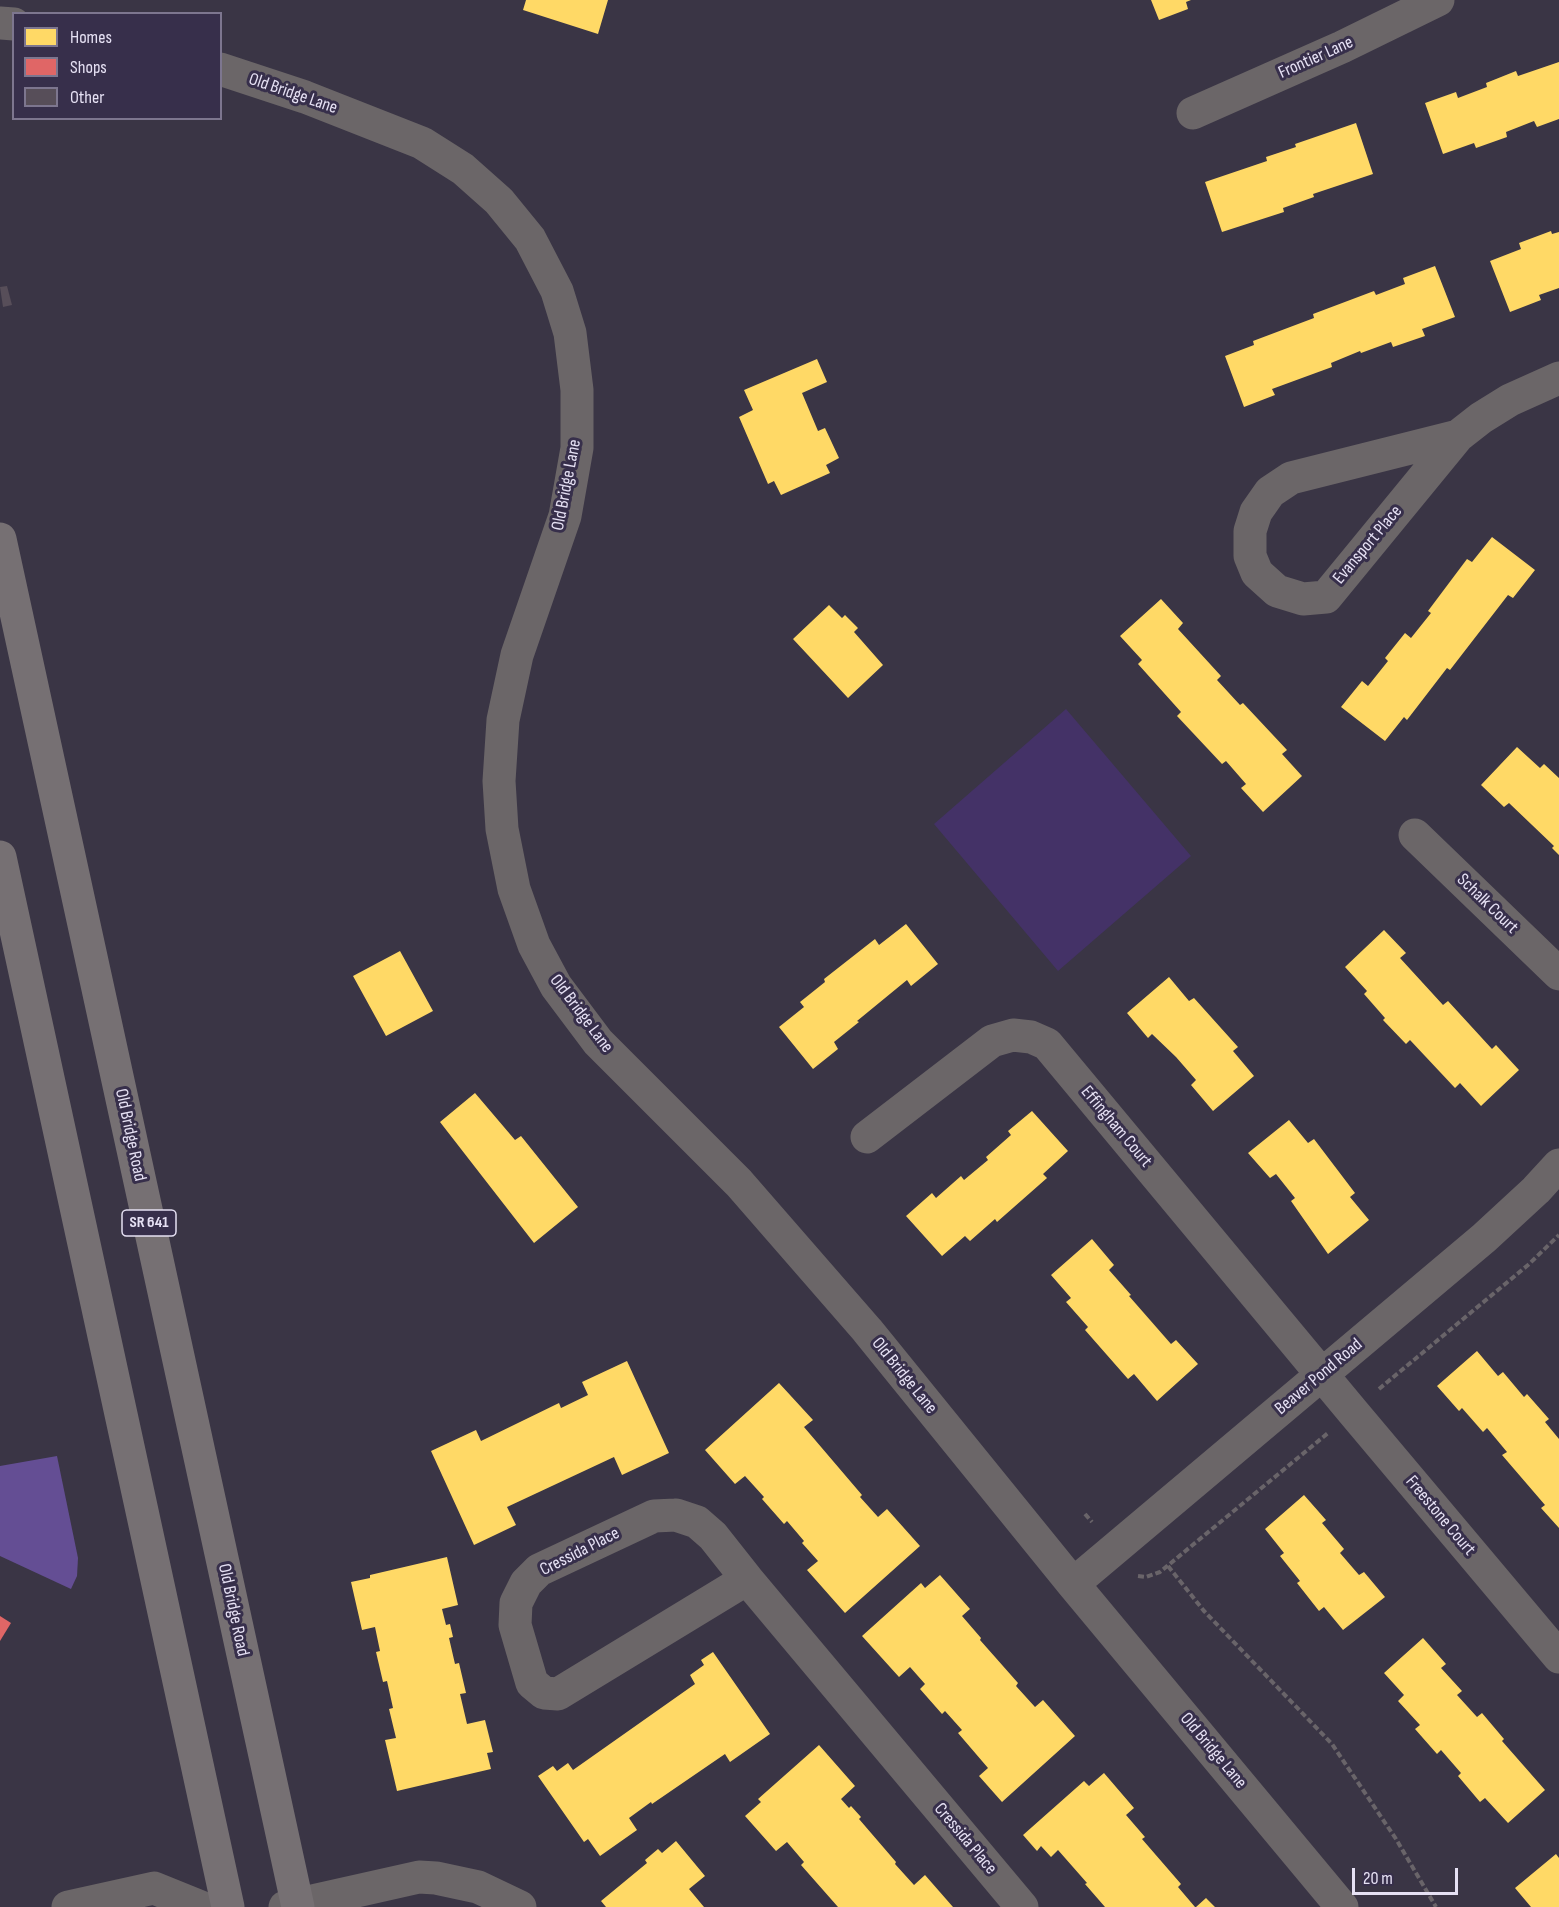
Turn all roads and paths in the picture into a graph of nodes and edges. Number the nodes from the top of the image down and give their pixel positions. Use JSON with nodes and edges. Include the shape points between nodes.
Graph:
{"nodes":[{"id":1,"x":1438,"y":0,"type":"edge"},
{"id":2,"x":222,"y":70,"type":"edge"},
{"id":3,"x":1193,"y":113,"type":"dead end"},
{"id":4,"x":1559,"y":378,"type":"edge"},
{"id":5,"x":1458,"y":436,"type":"junction"},
{"id":6,"x":0,"y":539,"type":"edge"},
{"id":7,"x":1415,"y":835,"type":"dead end"},
{"id":8,"x":0,"y":857,"type":"edge"},
{"id":9,"x":1559,"y":974,"type":"edge"},
{"id":10,"x":867,"y":1137,"type":"dead end"},
{"id":11,"x":1559,"y":1165,"type":"edge"},
{"id":12,"x":1559,"y":1235,"type":"edge"},
{"id":13,"x":1322,"y":1375,"type":"junction"},
{"id":14,"x":1372,"y":1395,"type":"dead end"},
{"id":15,"x":1329,"y":1433,"type":"dead end"},
{"id":16,"x":1168,"y":1566,"type":"junction"},
{"id":17,"x":1137,"y":1576,"type":"dead end"},
{"id":18,"x":747,"y":1579,"type":"junction"},
{"id":19,"x":1073,"y":1584,"type":"junction"},
{"id":20,"x":1559,"y":1657,"type":"edge"},
{"id":21,"x":293,"y":1906,"type":"edge"},
{"id":22,"x":68,"y":1907,"type":"edge"},
{"id":23,"x":201,"y":1907,"type":"edge"},
{"id":24,"x":228,"y":1907,"type":"edge"},
{"id":25,"x":520,"y":1907,"type":"edge"},
{"id":26,"x":1022,"y":1907,"type":"edge"},
{"id":27,"x":1342,"y":1907,"type":"edge"},
{"id":28,"x":1436,"y":1907,"type":"edge"}],
"edges":[{"from":1,"to":3,"type":"street","name":"Frontier Lane"},
{"from":2,"to":19,"type":"street","name":"Old Bridge Lane","via":[[422,143],[463,169],[500,201],[530,239],[557,291],[570,333],[578,390],[577,448],[565,516],[517,655],[502,720],[502,829],[514,888],[534,945],[556,986],[598,1042],[739,1183],[874,1339]]},
{"from":4,"to":5,"type":"street","name":"Evansport Place","via":[[1510,400]]},
{"from":5,"to":5,"type":"street","name":"Evansport Place","via":[[1326,597],[1303,599],[1277,591],[1257,573],[1250,556],[1250,531],[1256,512],[1270,492],[1291,478]]},
{"from":6,"to":21,"type":"main road","name":"Old Bridge Road","number":"SR 641"},
{"from":7,"to":9,"type":"street","name":"Schalk Court"},
{"from":8,"to":24,"type":"main road"},
{"from":10,"to":13,"type":"street","name":"Effingham Court","via":[[992,1041],[1013,1035],[1047,1044]]},
{"from":11,"to":13,"type":"street","name":"Beaver Pond Road","via":[[1484,1238]]},
{"from":12,"to":14,"type":"path"},
{"from":13,"to":19,"type":"street","name":"Beaver Pond Road"},
{"from":13,"to":20,"type":"street","name":"Freestone Court"},
{"from":15,"to":16,"type":"path"},
{"from":16,"to":17,"type":"path","via":[[1154,1575]]},
{"from":16,"to":28,"type":"path","via":[[1203,1611],[1332,1744]]},
{"from":18,"to":18,"type":"street","name":"Cressida Place","via":[[558,1694],[544,1693],[532,1683],[515,1624],[516,1603],[526,1582],[539,1570],[654,1516],[676,1515],[697,1522],[713,1536]]},
{"from":18,"to":26,"type":"street","name":"Cressida Place"},
{"from":19,"to":27,"type":"street","name":"Old Bridge Lane"},
{"from":21,"to":25,"type":"street","via":[[419,1877],[478,1887]]},
{"from":22,"to":23,"type":"street","via":[[154,1888]]}]}
